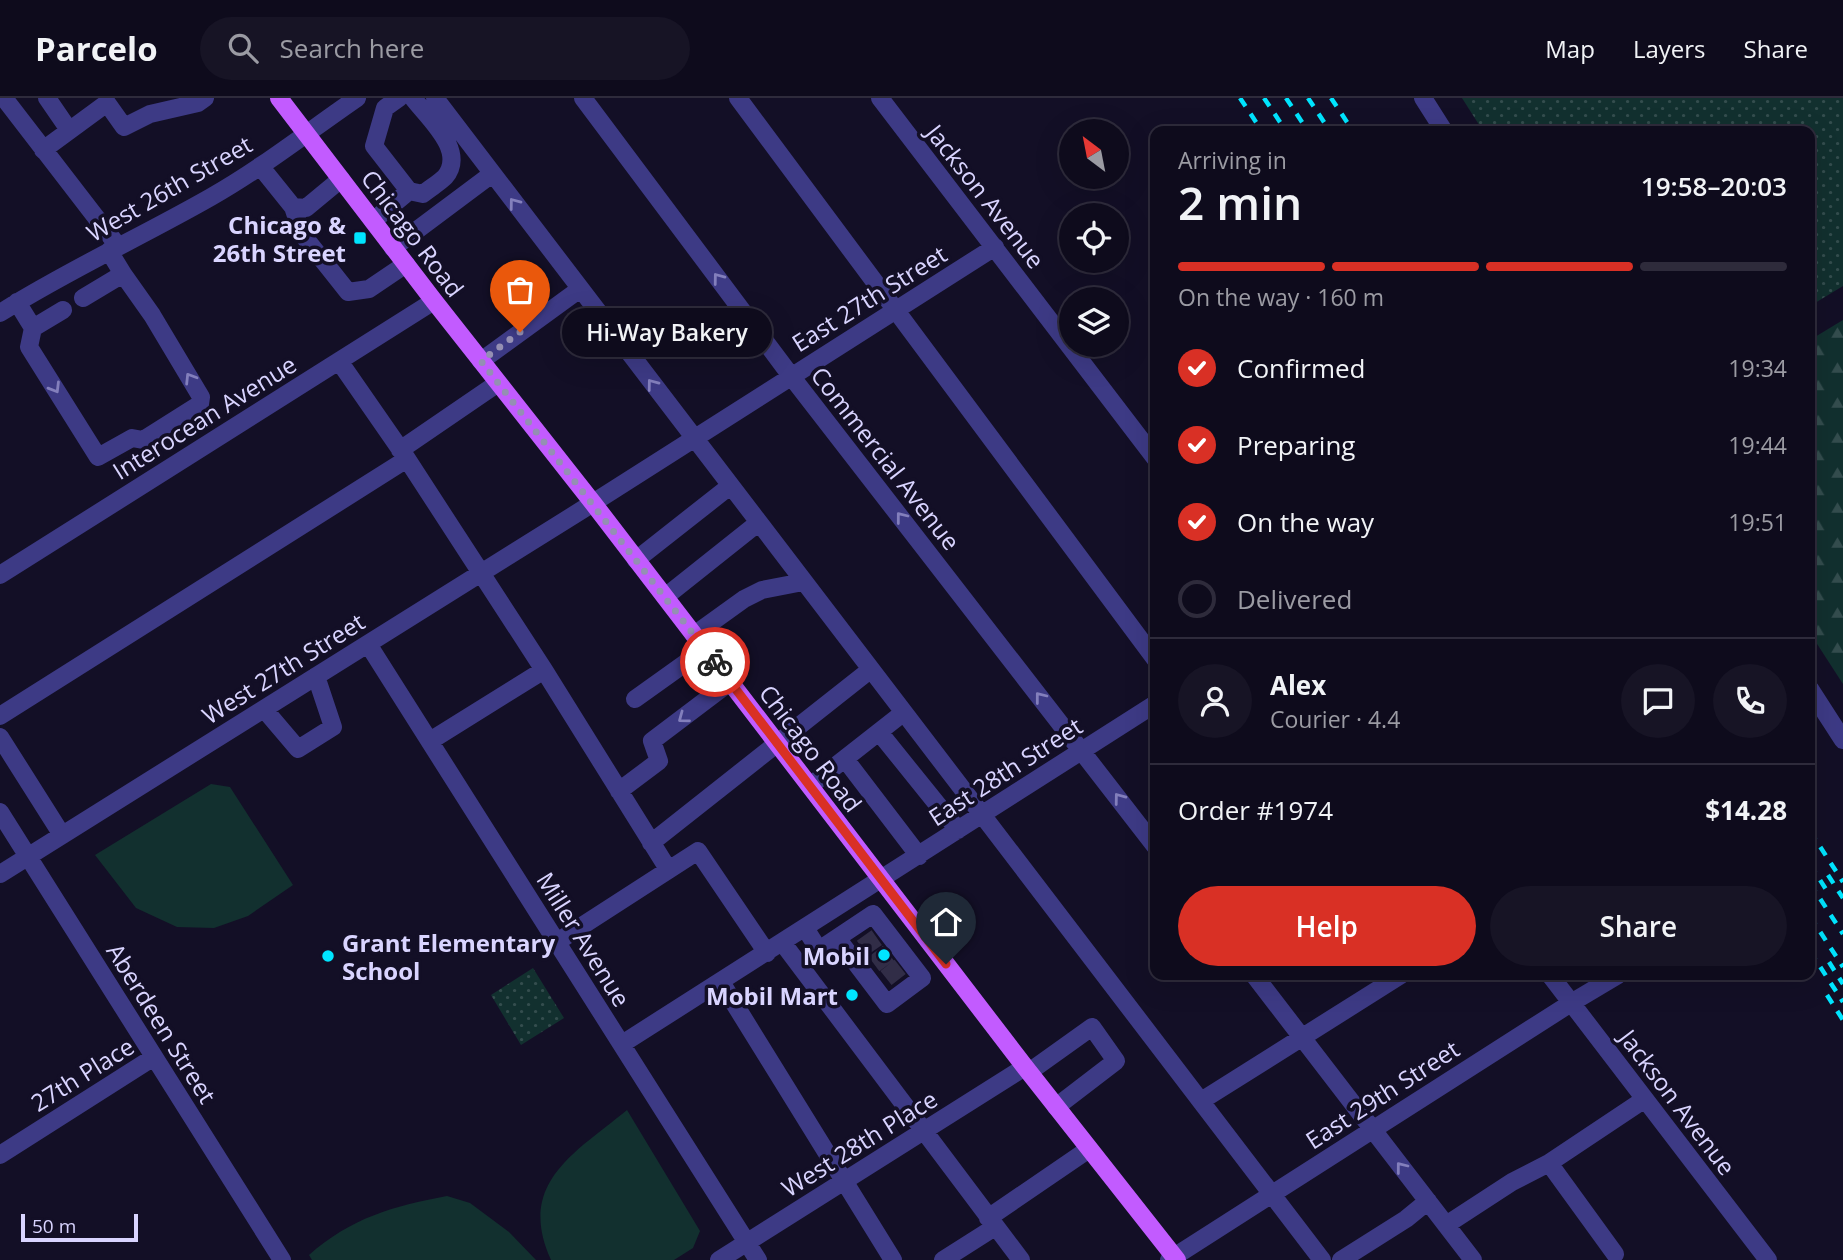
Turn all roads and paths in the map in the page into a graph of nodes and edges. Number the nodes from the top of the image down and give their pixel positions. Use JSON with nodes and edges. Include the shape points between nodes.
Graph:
{"nodes":[{"id":1,"x":4,"y":98,"type":"edge"},
{"id":2,"x":47,"y":98,"type":"edge"},
{"id":3,"x":205,"y":98,"type":"edge"},
{"id":4,"x":279,"y":98,"type":"edge"},
{"id":5,"x":357,"y":98,"type":"edge"},
{"id":6,"x":413,"y":98,"type":"edge"},
{"id":7,"x":435,"y":98,"type":"edge"},
{"id":8,"x":583,"y":98,"type":"edge"},
{"id":9,"x":738,"y":98,"type":"edge"},
{"id":10,"x":880,"y":98,"type":"edge"},
{"id":11,"x":1423,"y":98,"type":"edge"},
{"id":12,"x":388,"y":101,"type":"edge"},
{"id":13,"x":1441,"y":126,"type":"edge"},
{"id":14,"x":69,"y":130,"type":"junction"},
{"id":15,"x":306,"y":134,"type":"junction"},
{"id":16,"x":43,"y":150,"type":"junction"},
{"id":17,"x":260,"y":166,"type":"junction"},
{"id":18,"x":492,"y":174,"type":"junction"},
{"id":19,"x":341,"y":179,"type":"junction"},
{"id":20,"x":409,"y":191,"type":"junction"},
{"id":21,"x":293,"y":207,"type":"junction"},
{"id":22,"x":373,"y":221,"type":"junction"},
{"id":23,"x":995,"y":247,"type":"junction"},
{"id":24,"x":113,"y":248,"type":"junction"},
{"id":25,"x":394,"y":248,"type":"junction"},
{"id":26,"x":406,"y":264,"type":"junction"},
{"id":27,"x":123,"y":274,"type":"junction"},
{"id":28,"x":579,"y":289,"type":"junction"},
{"id":29,"x":83,"y":298,"type":"dead end"},
{"id":30,"x":433,"y":301,"type":"junction"},
{"id":31,"x":17,"y":302,"type":"junction"},
{"id":32,"x":63,"y":310,"type":"dead end"},
{"id":33,"x":896,"y":310,"type":"junction"},
{"id":34,"x":0,"y":313,"type":"edge"},
{"id":35,"x":33,"y":328,"type":"junction"},
{"id":36,"x":339,"y":361,"type":"junction"},
{"id":37,"x":481,"y":361,"type":"junction"},
{"id":38,"x":791,"y":376,"type":"junction"},
{"id":39,"x":498,"y":383,"type":"junction"},
{"id":40,"x":694,"y":438,"type":"junction"},
{"id":41,"x":1150,"y":450,"type":"edge"},
{"id":42,"x":403,"y":454,"type":"junction"},
{"id":43,"x":730,"y":486,"type":"junction"},
{"id":44,"x":593,"y":503,"type":"junction"},
{"id":45,"x":758,"y":523,"type":"junction"},
{"id":46,"x":636,"y":560,"type":"junction"},
{"id":47,"x":480,"y":573,"type":"junction"},
{"id":48,"x":0,"y":575,"type":"edge"},
{"id":49,"x":803,"y":582,"type":"junction"},
{"id":50,"x":665,"y":597,"type":"junction"},
{"id":51,"x":699,"y":642,"type":"junction"},
{"id":52,"x":368,"y":644,"type":"junction"},
{"id":53,"x":1150,"y":652,"type":"edge"},
{"id":54,"x":544,"y":670,"type":"junction"},
{"id":55,"x":870,"y":670,"type":"junction"},
{"id":56,"x":316,"y":676,"type":"junction"},
{"id":57,"x":730,"y":682,"type":"junction"},
{"id":58,"x":1815,"y":697,"type":"edge"},
{"id":59,"x":635,"y":699,"type":"dead end"},
{"id":60,"x":1150,"y":707,"type":"edge"},
{"id":61,"x":264,"y":709,"type":"junction"},
{"id":62,"x":903,"y":713,"type":"junction"},
{"id":63,"x":0,"y":716,"type":"edge"},
{"id":64,"x":879,"y":732,"type":"junction"},
{"id":65,"x":0,"y":737,"type":"edge"},
{"id":66,"x":1843,"y":740,"type":"edge"},
{"id":67,"x":430,"y":741,"type":"junction"},
{"id":68,"x":777,"y":744,"type":"junction"},
{"id":69,"x":1082,"y":750,"type":"junction"},
{"id":70,"x":845,"y":758,"type":"junction"},
{"id":71,"x":810,"y":786,"type":"junction"},
{"id":72,"x":620,"y":791,"type":"junction"},
{"id":73,"x":0,"y":812,"type":"edge"},
{"id":74,"x":981,"y":815,"type":"junction"},
{"id":75,"x":958,"y":830,"type":"junction"},
{"id":76,"x":62,"y":835,"type":"junction"},
{"id":77,"x":1150,"y":839,"type":"edge"},
{"id":78,"x":652,"y":843,"type":"junction"},
{"id":79,"x":28,"y":856,"type":"junction"},
{"id":80,"x":919,"y":856,"type":"junction"},
{"id":81,"x":668,"y":869,"type":"junction"},
{"id":82,"x":0,"y":874,"type":"edge"},
{"id":83,"x":881,"y":880,"type":"junction"},
{"id":84,"x":806,"y":928,"type":"junction"},
{"id":85,"x":837,"y":937,"type":"junction"},
{"id":86,"x":557,"y":942,"type":"junction"},
{"id":87,"x":782,"y":942,"type":"junction"},
{"id":88,"x":930,"y":944,"type":"junction"},
{"id":89,"x":766,"y":953,"type":"junction"},
{"id":90,"x":901,"y":955,"type":"junction"},
{"id":91,"x":1258,"y":980,"type":"edge"},
{"id":92,"x":1393,"y":980,"type":"edge"},
{"id":93,"x":1554,"y":980,"type":"edge"},
{"id":94,"x":1610,"y":980,"type":"edge"},
{"id":95,"x":721,"y":982,"type":"junction"},
{"id":96,"x":1571,"y":1003,"type":"junction"},
{"id":97,"x":1301,"y":1038,"type":"junction"},
{"id":98,"x":622,"y":1044,"type":"junction"},
{"id":99,"x":154,"y":1058,"type":"junction"},
{"id":100,"x":1027,"y":1070,"type":"junction"},
{"id":101,"x":1645,"y":1099,"type":"junction"},
{"id":102,"x":1201,"y":1101,"type":"junction"},
{"id":103,"x":1056,"y":1107,"type":"junction"},
{"id":104,"x":1372,"y":1130,"type":"junction"},
{"id":105,"x":924,"y":1131,"type":"junction"},
{"id":106,"x":1089,"y":1149,"type":"junction"},
{"id":107,"x":0,"y":1155,"type":"edge"},
{"id":108,"x":1549,"y":1163,"type":"junction"},
{"id":109,"x":843,"y":1182,"type":"junction"},
{"id":110,"x":1272,"y":1195,"type":"junction"},
{"id":111,"x":1428,"y":1201,"type":"junction"},
{"id":112,"x":992,"y":1223,"type":"junction"},
{"id":113,"x":1446,"y":1225,"type":"junction"},
{"id":114,"x":747,"y":1242,"type":"junction"},
{"id":115,"x":1615,"y":1254,"type":"dead end"},
{"id":116,"x":1173,"y":1259,"type":"edge"},
{"id":117,"x":1318,"y":1259,"type":"edge"},
{"id":118,"x":281,"y":1260,"type":"edge"},
{"id":119,"x":719,"y":1260,"type":"edge"},
{"id":120,"x":758,"y":1260,"type":"edge"},
{"id":121,"x":893,"y":1260,"type":"edge"},
{"id":122,"x":943,"y":1260,"type":"edge"},
{"id":123,"x":1021,"y":1260,"type":"edge"},
{"id":124,"x":1341,"y":1260,"type":"edge"},
{"id":125,"x":1472,"y":1260,"type":"edge"},
{"id":126,"x":1768,"y":1260,"type":"edge"}],
"edges":[{"from":1,"to":16,"type":"street"},
{"from":2,"to":14,"type":"street"},
{"from":3,"to":14,"type":"street","via":[[124,127],[107,103]]},
{"from":4,"to":15,"type":"main road","name":"Chicago Road"},
{"from":5,"to":15,"type":"street","name":"West 26th Street"},
{"from":6,"to":20,"type":"street","via":[[449,145],[453,161],[446,176],[423,194]]},
{"from":7,"to":18,"type":"street"},
{"from":38,"to":8,"type":"street","name":"Commercial Avenue","one_way":true},
{"from":9,"to":33,"type":"street"},
{"from":10,"to":23,"type":"street","name":"Jackson Avenue"},
{"from":11,"to":13,"type":"street"},
{"from":12,"to":20,"type":"street","via":[[374,146]]},
{"from":14,"to":16,"type":"street"},
{"from":15,"to":17,"type":"street","name":"West 26th Street"},
{"from":15,"to":19,"type":"main road","name":"Chicago Road"},
{"from":16,"to":24,"type":"street"},
{"from":17,"to":21,"type":"street"},
{"from":17,"to":24,"type":"street","name":"West 26th Street","via":[[212,197]]},
{"from":18,"to":25,"type":"street"},
{"from":28,"to":18,"type":"street","one_way":true},
{"from":19,"to":21,"type":"street","via":[[306,208]]},
{"from":19,"to":22,"type":"main road","name":"Chicago Road"},
{"from":20,"to":22,"type":"street"},
{"from":21,"to":26,"type":"street","via":[[302,234],[348,292],[369,289]]},
{"from":22,"to":25,"type":"main road","name":"Chicago Road"},
{"from":23,"to":33,"type":"street","name":"East 27th Street"},
{"from":23,"to":41,"type":"street","name":"Jackson Avenue"},
{"from":24,"to":27,"type":"street"},
{"from":24,"to":31,"type":"street","name":"West 26th Street"},
{"from":25,"to":26,"type":"main road","name":"Chicago Road"},
{"from":26,"to":30,"type":"main road","name":"Chicago Road"},
{"from":27,"to":29,"type":"street"},
{"from":35,"to":27,"type":"street","one_way":true,"via":[[29,347],[98,457],[132,438],[143,440],[200,404],[201,397]]},
{"from":28,"to":37,"type":"street"},
{"from":40,"to":28,"type":"street","one_way":true},
{"from":30,"to":36,"type":"street","name":"Interocean Avenue"},
{"from":30,"to":37,"type":"main road","name":"Chicago Road"},
{"from":31,"to":34,"type":"street","name":"West 26th Street"},
{"from":31,"to":35,"type":"street"},
{"from":32,"to":35,"type":"street"},
{"from":33,"to":38,"type":"street","name":"East 27th Street"},
{"from":33,"to":53,"type":"street"},
{"from":36,"to":42,"type":"street"},
{"from":36,"to":48,"type":"street","name":"Interocean Avenue"},
{"from":37,"to":39,"type":"main road","name":"Chicago Road"},
{"from":38,"to":40,"type":"street","name":"East 27th Street"},
{"from":69,"to":38,"type":"street","name":"Commercial Avenue","one_way":true},
{"from":39,"to":42,"type":"street"},
{"from":39,"to":44,"type":"main road","name":"Chicago Road"},
{"from":40,"to":43,"type":"street"},
{"from":40,"to":44,"type":"street","name":"East 27th Street"},
{"from":42,"to":47,"type":"street"},
{"from":42,"to":63,"type":"street"},
{"from":43,"to":45,"type":"street"},
{"from":43,"to":46,"type":"street"},
{"from":44,"to":46,"type":"main road","name":"Chicago Road"},
{"from":44,"to":47,"type":"street","name":"West 27th Street"},
{"from":45,"to":49,"type":"street"},
{"from":45,"to":50,"type":"street"},
{"from":46,"to":50,"type":"main road","name":"Chicago Road"},
{"from":47,"to":52,"type":"street","name":"West 27th Street"},
{"from":47,"to":54,"type":"street"},
{"from":49,"to":51,"type":"street","via":[[762,590],[744,599]]},
{"from":49,"to":55,"type":"street"},
{"from":50,"to":51,"type":"main road","name":"Chicago Road"},
{"from":51,"to":57,"type":"main road","name":"Chicago Road"},
{"from":51,"to":59,"type":"street"},
{"from":52,"to":56,"type":"street","name":"West 27th Street"},
{"from":52,"to":67,"type":"street","name":"Miller Avenue"},
{"from":54,"to":67,"type":"street"},
{"from":54,"to":72,"type":"street"},
{"from":55,"to":62,"type":"street"},
{"from":55,"to":68,"type":"street"},
{"from":56,"to":61,"type":"street","name":"West 27th Street"},
{"from":56,"to":61,"type":"street","via":[[334,727],[298,749]]},
{"from":57,"to":68,"type":"main road","name":"Chicago Road"},
{"from":57,"to":72,"type":"street","one_way":true,"via":[[652,741],[659,761]]},
{"from":58,"to":66,"type":"street"},
{"from":60,"to":69,"type":"street","name":"East 28th Street"},
{"from":61,"to":76,"type":"street","name":"West 27th Street"},
{"from":62,"to":64,"type":"street"},
{"from":62,"to":74,"type":"street"},
{"from":64,"to":70,"type":"street"},
{"from":64,"to":75,"type":"street"},
{"from":65,"to":76,"type":"street"},
{"from":67,"to":86,"type":"street","name":"Miller Avenue"},
{"from":68,"to":71,"type":"main road","name":"Chicago Road"},
{"from":68,"to":78,"type":"street"},
{"from":69,"to":74,"type":"street","name":"East 28th Street"},
{"from":77,"to":69,"type":"street","name":"Commercial Avenue","one_way":true},
{"from":70,"to":71,"type":"street"},
{"from":70,"to":80,"type":"street"},
{"from":71,"to":83,"type":"main road","name":"Chicago Road"},
{"from":72,"to":78,"type":"street"},
{"from":73,"to":79,"type":"street","name":"Aberdeen Street"},
{"from":74,"to":75,"type":"street","name":"East 28th Street"},
{"from":74,"to":102,"type":"street"},
{"from":75,"to":80,"type":"street","name":"East 28th Street"},
{"from":76,"to":79,"type":"street","name":"West 27th Street"},
{"from":78,"to":81,"type":"street"},
{"from":79,"to":82,"type":"street","name":"West 27th Street"},
{"from":79,"to":99,"type":"street","name":"Aberdeen Street"},
{"from":80,"to":83,"type":"street","name":"East 28th Street"},
{"from":81,"to":86,"type":"street"},
{"from":81,"to":89,"type":"street","via":[[698,851]]},
{"from":83,"to":84,"type":"street","name":"East 28th Street"},
{"from":83,"to":88,"type":"main road","name":"Chicago Road"},
{"from":84,"to":85,"type":"street","via":[[819,950]]},
{"from":84,"to":87,"type":"street","name":"East 28th Street"},
{"from":85,"to":90,"type":"street","via":[[873,914]]},
{"from":85,"to":90,"type":"street","via":[[857,952],[887,1004],[922,978]]},
{"from":86,"to":98,"type":"street","name":"Miller Avenue"},
{"from":87,"to":89,"type":"street","name":"East 28th Street"},
{"from":87,"to":105,"type":"street"},
{"from":88,"to":90,"type":"street"},
{"from":88,"to":100,"type":"main road","name":"Chicago Road"},
{"from":89,"to":95,"type":"street","name":"East 28th Street"},
{"from":91,"to":97,"type":"street"},
{"from":92,"to":97,"type":"street"},
{"from":93,"to":96,"type":"street","name":"Jackson Avenue"},
{"from":94,"to":96,"type":"street","name":"East 29th Street"},
{"from":95,"to":98,"type":"street","name":"East 28th Street"},
{"from":95,"to":109,"type":"street"},
{"from":96,"to":101,"type":"street","name":"Jackson Avenue"},
{"from":96,"to":104,"type":"street","name":"East 29th Street"},
{"from":97,"to":102,"type":"street"},
{"from":97,"to":104,"type":"street"},
{"from":98,"to":114,"type":"street","name":"Miller Avenue"},
{"from":99,"to":107,"type":"street","name":"27th Place"},
{"from":99,"to":118,"type":"street","name":"Aberdeen Street"},
{"from":100,"to":103,"type":"main road","name":"Chicago Road"},
{"from":100,"to":103,"type":"street","name":"West 28th Place","via":[[1092,1027],[1116,1061]]},
{"from":100,"to":105,"type":"street","name":"West 28th Place"},
{"from":101,"to":108,"type":"street"},
{"from":101,"to":126,"type":"street","name":"Jackson Avenue"},
{"from":102,"to":110,"type":"street"},
{"from":103,"to":106,"type":"main road","name":"Chicago Road"},
{"from":104,"to":110,"type":"street","name":"East 29th Street"},
{"from":111,"to":104,"type":"street","one_way":true},
{"from":105,"to":109,"type":"street","name":"West 28th Place"},
{"from":105,"to":112,"type":"street"},
{"from":106,"to":112,"type":"street"},
{"from":106,"to":116,"type":"main road","name":"Chicago Road"},
{"from":108,"to":113,"type":"street"},
{"from":108,"to":115,"type":"street"},
{"from":109,"to":114,"type":"street","name":"West 28th Place"},
{"from":109,"to":121,"type":"street"},
{"from":110,"to":116,"type":"street","name":"East 29th Street"},
{"from":110,"to":117,"type":"street"},
{"from":111,"to":113,"type":"street"},
{"from":111,"to":124,"type":"street"},
{"from":112,"to":122,"type":"street"},
{"from":112,"to":123,"type":"street"},
{"from":113,"to":125,"type":"street"},
{"from":114,"to":119,"type":"street","name":"West 28th Place"},
{"from":114,"to":120,"type":"street","name":"Miller Avenue"}]}
